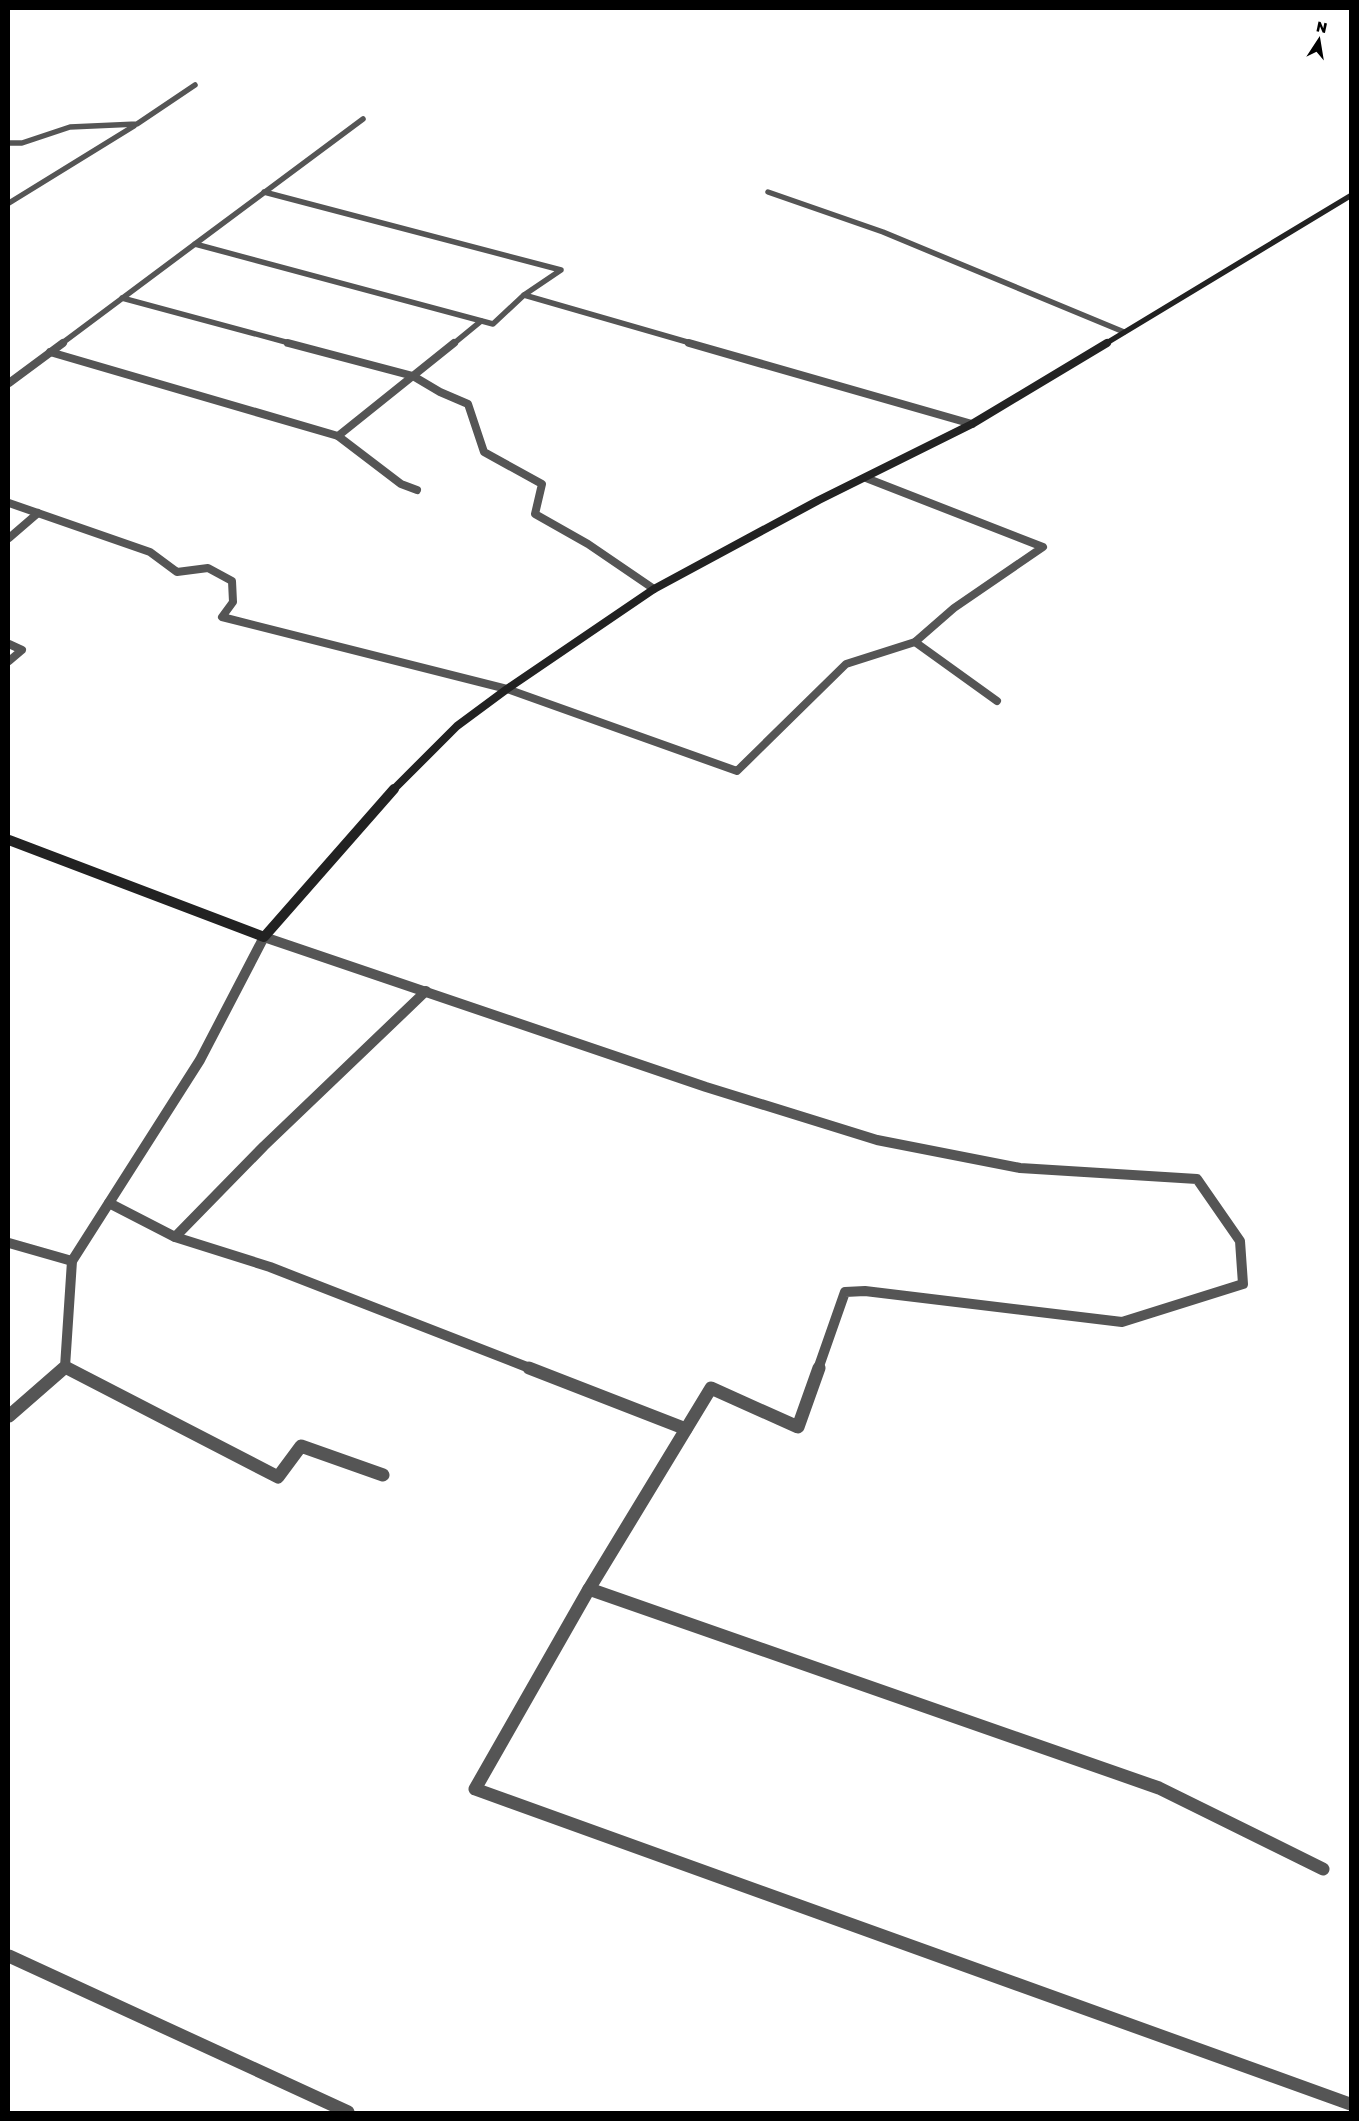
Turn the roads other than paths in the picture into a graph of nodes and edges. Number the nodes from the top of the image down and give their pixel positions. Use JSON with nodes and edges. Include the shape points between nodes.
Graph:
{"nodes":[{"id":1,"x":195,"y":85,"type":"dead end"},
{"id":2,"x":363,"y":119,"type":"dead end"},
{"id":3,"x":136,"y":124,"type":"junction"},
{"id":4,"x":9,"y":143,"type":"edge"},
{"id":5,"x":264,"y":192,"type":"junction"},
{"id":6,"x":768,"y":192,"type":"dead end"},
{"id":7,"x":1350,"y":196,"type":"edge"},
{"id":8,"x":9,"y":203,"type":"edge"},
{"id":9,"x":195,"y":244,"type":"junction"},
{"id":10,"x":524,"y":295,"type":"junction"},
{"id":11,"x":122,"y":298,"type":"junction"},
{"id":12,"x":481,"y":321,"type":"junction"},
{"id":13,"x":1124,"y":332,"type":"junction"},
{"id":14,"x":50,"y":352,"type":"junction"},
{"id":15,"x":413,"y":376,"type":"junction"},
{"id":16,"x":9,"y":383,"type":"edge"},
{"id":17,"x":972,"y":424,"type":"junction"},
{"id":18,"x":338,"y":436,"type":"junction"},
{"id":19,"x":866,"y":478,"type":"junction"},
{"id":20,"x":417,"y":490,"type":"dead end"},
{"id":21,"x":9,"y":503,"type":"edge"},
{"id":22,"x":38,"y":513,"type":"junction"},
{"id":23,"x":9,"y":538,"type":"edge"},
{"id":24,"x":654,"y":589,"type":"junction"},
{"id":25,"x":915,"y":642,"type":"junction"},
{"id":26,"x":9,"y":644,"type":"edge"},
{"id":27,"x":9,"y":661,"type":"edge"},
{"id":28,"x":507,"y":689,"type":"junction"},
{"id":29,"x":997,"y":701,"type":"dead end"},
{"id":30,"x":9,"y":840,"type":"edge"},
{"id":31,"x":264,"y":937,"type":"junction"},
{"id":32,"x":426,"y":991,"type":"junction"},
{"id":33,"x":109,"y":1203,"type":"junction"},
{"id":34,"x":175,"y":1237,"type":"junction"},
{"id":35,"x":9,"y":1243,"type":"edge"},
{"id":36,"x":72,"y":1261,"type":"junction"},
{"id":37,"x":64,"y":1368,"type":"junction"},
{"id":38,"x":9,"y":1416,"type":"edge"},
{"id":39,"x":686,"y":1430,"type":"junction"},
{"id":40,"x":383,"y":1475,"type":"dead end"},
{"id":41,"x":589,"y":1588,"type":"junction"},
{"id":42,"x":1323,"y":1869,"type":"dead end"},
{"id":43,"x":9,"y":1956,"type":"edge"},
{"id":44,"x":1350,"y":2104,"type":"edge"},
{"id":45,"x":348,"y":2112,"type":"edge"}],
"edges":[{"from":1,"to":3,"type":"street"},
{"from":2,"to":5,"type":"street"},
{"from":3,"to":4,"type":"street","via":[[70,126],[22,143]]},
{"from":3,"to":8,"type":"street"},
{"from":5,"to":9,"type":"street"},
{"from":5,"to":10,"type":"street","via":[[560,270]]},
{"from":6,"to":13,"type":"street","via":[[883,232]]},
{"from":7,"to":13,"type":"main road"},
{"from":9,"to":11,"type":"street"},
{"from":9,"to":12,"type":"street"},
{"from":10,"to":12,"type":"street","via":[[493,324]]},
{"from":10,"to":17,"type":"street"},
{"from":11,"to":14,"type":"street"},
{"from":11,"to":15,"type":"street"},
{"from":12,"to":15,"type":"street"},
{"from":13,"to":17,"type":"main road"},
{"from":14,"to":16,"type":"street"},
{"from":14,"to":18,"type":"street"},
{"from":15,"to":18,"type":"street"},
{"from":15,"to":24,"type":"street","via":[[468,404],[484,452],[542,484],[535,514],[588,544]]},
{"from":17,"to":19,"type":"main road"},
{"from":18,"to":20,"type":"street","via":[[401,484]]},
{"from":19,"to":24,"type":"main road"},
{"from":19,"to":25,"type":"street","via":[[1043,547],[954,608]]},
{"from":21,"to":22,"type":"street"},
{"from":22,"to":23,"type":"street"},
{"from":22,"to":28,"type":"street","via":[[150,552],[177,572],[208,568],[232,581],[233,602],[222,617]]},
{"from":24,"to":28,"type":"main road"},
{"from":25,"to":28,"type":"street","via":[[846,664],[737,771]]},
{"from":25,"to":29,"type":"street"},
{"from":26,"to":27,"type":"street","via":[[22,650]]},
{"from":28,"to":31,"type":"main road","via":[[457,726],[403,778]]},
{"from":30,"to":31,"type":"main road"},
{"from":31,"to":32,"type":"street"},
{"from":31,"to":33,"type":"street","via":[[200,1060]]},
{"from":32,"to":34,"type":"street","via":[[264,1146]]},
{"from":32,"to":39,"type":"street","via":[[706,1086],[878,1140],[1020,1168],[1198,1179],[1240,1241],[1242,1284],[1122,1322],[865,1291],[845,1292],[798,1427],[711,1388]]},
{"from":33,"to":34,"type":"street"},
{"from":33,"to":36,"type":"street"},
{"from":34,"to":39,"type":"street","via":[[270,1267]]},
{"from":35,"to":36,"type":"street"},
{"from":36,"to":37,"type":"street"},
{"from":37,"to":38,"type":"street"},
{"from":37,"to":40,"type":"street","via":[[278,1477],[301,1446]]},
{"from":39,"to":41,"type":"street"},
{"from":41,"to":42,"type":"street","via":[[1159,1788]]},
{"from":41,"to":44,"type":"street","via":[[476,1789]]},
{"from":43,"to":45,"type":"street"}]}
